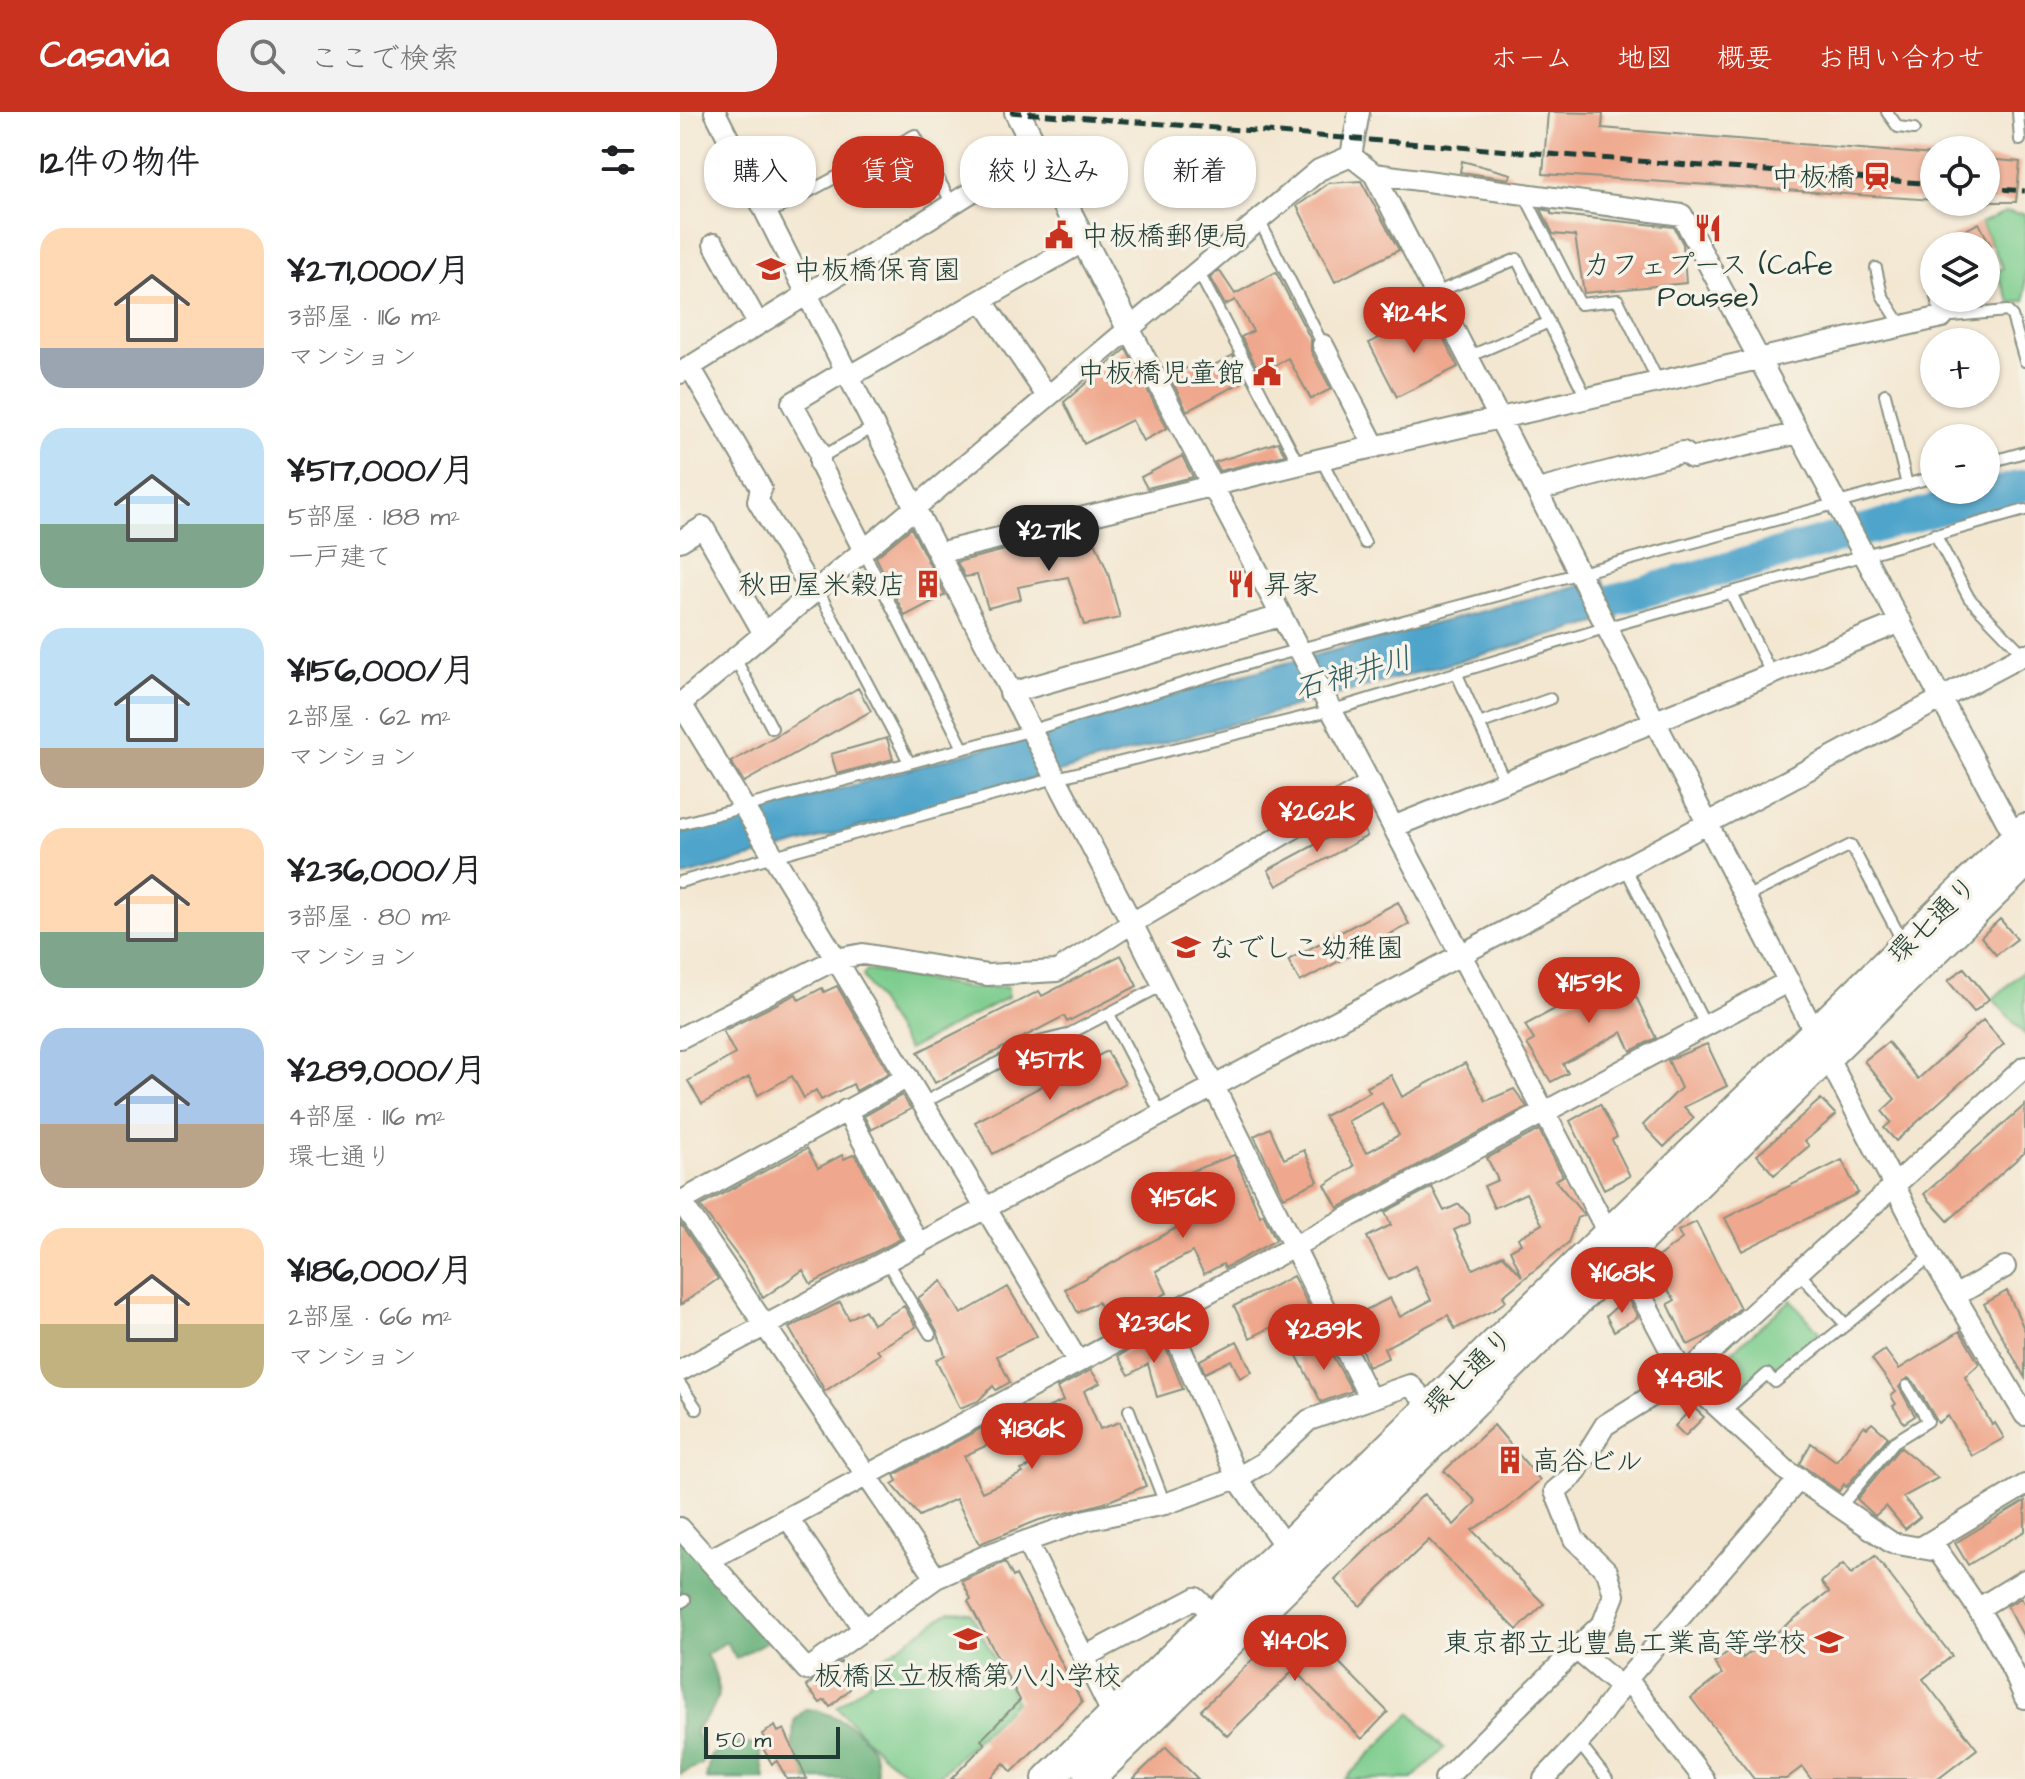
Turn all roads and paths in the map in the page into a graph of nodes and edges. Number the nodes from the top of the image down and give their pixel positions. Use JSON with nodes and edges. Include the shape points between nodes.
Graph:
{"nodes":[{"id":1,"x":715,"y":112,"type":"edge"},
{"id":2,"x":1017,"y":112,"type":"edge"},
{"id":3,"x":1359,"y":112,"type":"edge"},
{"id":4,"x":1887,"y":112,"type":"edge"},
{"id":5,"x":2018,"y":112,"type":"edge"},
{"id":6,"x":1914,"y":129,"type":"dead end"},
{"id":7,"x":1028,"y":136,"type":"edge"},
{"id":8,"x":2020,"y":140,"type":"dead end"},
{"id":9,"x":1351,"y":156,"type":"junction"},
{"id":10,"x":1374,"y":174,"type":"junction"},
{"id":11,"x":1524,"y":194,"type":"junction"},
{"id":12,"x":960,"y":199,"type":"edge"},
{"id":13,"x":952,"y":204,"type":"junction"},
{"id":14,"x":1066,"y":208,"type":"edge"},
{"id":15,"x":767,"y":214,"type":"junction"},
{"id":16,"x":1259,"y":220,"type":"junction"},
{"id":17,"x":1084,"y":241,"type":"junction"},
{"id":18,"x":714,"y":244,"type":"dead end"},
{"id":19,"x":1876,"y":268,"type":"dead end"},
{"id":20,"x":1198,"y":271,"type":"junction"},
{"id":21,"x":808,"y":293,"type":"junction"},
{"id":22,"x":1435,"y":293,"type":"junction"},
{"id":23,"x":982,"y":300,"type":"junction"},
{"id":24,"x":2000,"y":311,"type":"edge"},
{"id":25,"x":1929,"y":312,"type":"edge"},
{"id":26,"x":1549,"y":322,"type":"junction"},
{"id":27,"x":758,"y":324,"type":"junction"},
{"id":28,"x":1902,"y":326,"type":"junction"},
{"id":29,"x":1129,"y":328,"type":"junction"},
{"id":30,"x":1323,"y":345,"type":"joint"},
{"id":31,"x":1468,"y":357,"type":"junction"},
{"id":32,"x":1760,"y":359,"type":"junction"},
{"id":33,"x":2025,"y":361,"type":"edge"},
{"id":34,"x":685,"y":370,"type":"edge"},
{"id":35,"x":847,"y":374,"type":"junction"},
{"id":36,"x":1658,"y":381,"type":"junction"},
{"id":37,"x":1885,"y":394,"type":"dead end"},
{"id":38,"x":1047,"y":396,"type":"junction"},
{"id":39,"x":1586,"y":397,"type":"junction"},
{"id":40,"x":1502,"y":419,"type":"junction"},
{"id":41,"x":874,"y":427,"type":"junction"},
{"id":42,"x":1799,"y":433,"type":"junction"},
{"id":43,"x":1375,"y":447,"type":"junction"},
{"id":44,"x":2025,"y":452,"type":"edge"},
{"id":45,"x":820,"y":458,"type":"junction"},
{"id":46,"x":1321,"y":459,"type":"junction"},
{"id":47,"x":2000,"y":459,"type":"edge"},
{"id":48,"x":1299,"y":465,"type":"junction"},
{"id":49,"x":1920,"y":481,"type":"edge"},
{"id":50,"x":1213,"y":485,"type":"junction"},
{"id":51,"x":1907,"y":485,"type":"junction"},
{"id":52,"x":1538,"y":490,"type":"junction"},
{"id":53,"x":1838,"y":506,"type":"junction"},
{"id":54,"x":914,"y":507,"type":"junction"},
{"id":55,"x":2025,"y":510,"type":"edge"},
{"id":56,"x":1935,"y":534,"type":"junction"},
{"id":57,"x":682,"y":537,"type":"edge"},
{"id":58,"x":1365,"y":543,"type":"dead end"},
{"id":59,"x":863,"y":549,"type":"junction"},
{"id":60,"x":938,"y":553,"type":"junction"},
{"id":61,"x":1864,"y":554,"type":"junction"},
{"id":62,"x":1581,"y":575,"type":"junction"},
{"id":63,"x":812,"y":591,"type":"junction"},
{"id":64,"x":1731,"y":593,"type":"junction"},
{"id":65,"x":1281,"y":616,"type":"junction"},
{"id":66,"x":1901,"y":622,"type":"junction"},
{"id":67,"x":1607,"y":625,"type":"junction"},
{"id":68,"x":763,"y":632,"type":"junction"},
{"id":69,"x":1299,"y":650,"type":"junction"},
{"id":70,"x":2024,"y":654,"type":"edge"},
{"id":71,"x":734,"y":656,"type":"junction"},
{"id":72,"x":1456,"y":672,"type":"junction"},
{"id":73,"x":1772,"y":675,"type":"junction"},
{"id":74,"x":1010,"y":693,"type":"junction"},
{"id":75,"x":1941,"y":697,"type":"junction"},
{"id":76,"x":1550,"y":699,"type":"dead end"},
{"id":77,"x":680,"y":704,"type":"edge"},
{"id":78,"x":1333,"y":710,"type":"junction"},
{"id":79,"x":1656,"y":722,"type":"junction"},
{"id":80,"x":1479,"y":724,"type":"junction"},
{"id":81,"x":772,"y":728,"type":"dead end"},
{"id":82,"x":1029,"y":731,"type":"junction"},
{"id":83,"x":963,"y":748,"type":"junction"},
{"id":84,"x":909,"y":762,"type":"junction"},
{"id":85,"x":1056,"y":778,"type":"junction"},
{"id":86,"x":1505,"y":782,"type":"junction"},
{"id":87,"x":1371,"y":783,"type":"junction"},
{"id":88,"x":742,"y":806,"type":"junction"},
{"id":89,"x":680,"y":824,"type":"edge"},
{"id":90,"x":1708,"y":824,"type":"junction"},
{"id":91,"x":1393,"y":827,"type":"junction"},
{"id":92,"x":2023,"y":846,"type":"edge"},
{"id":93,"x":772,"y":856,"type":"junction"},
{"id":94,"x":1625,"y":867,"type":"junction"},
{"id":95,"x":680,"y":882,"type":"edge"},
{"id":96,"x":1746,"y":897,"type":"junction"},
{"id":97,"x":1132,"y":923,"type":"junction"},
{"id":98,"x":1905,"y":946,"type":"junction"},
{"id":99,"x":1462,"y":954,"type":"junction"},
{"id":100,"x":836,"y":959,"type":"junction"},
{"id":101,"x":1789,"y":981,"type":"junction"},
{"id":102,"x":1163,"y":985,"type":"junction"},
{"id":103,"x":1109,"y":1014,"type":"junction"},
{"id":104,"x":1705,"y":1025,"type":"junction"},
{"id":105,"x":680,"y":1038,"type":"edge"},
{"id":106,"x":1821,"y":1044,"type":"junction"},
{"id":107,"x":2025,"y":1067,"type":"edge"},
{"id":108,"x":908,"y":1077,"type":"junction"},
{"id":109,"x":1215,"y":1086,"type":"junction"},
{"id":110,"x":923,"y":1103,"type":"junction"},
{"id":111,"x":846,"y":1110,"type":"junction"},
{"id":112,"x":1545,"y":1111,"type":"junction"},
{"id":113,"x":1161,"y":1114,"type":"junction"},
{"id":114,"x":1894,"y":1185,"type":"junction"},
{"id":115,"x":680,"y":1201,"type":"edge"},
{"id":116,"x":986,"y":1208,"type":"junction"},
{"id":117,"x":919,"y":1245,"type":"junction"},
{"id":118,"x":1296,"y":1245,"type":"junction"},
{"id":119,"x":1616,"y":1245,"type":"junction"},
{"id":120,"x":1931,"y":1256,"type":"junction"},
{"id":121,"x":887,"y":1262,"type":"junction"},
{"id":122,"x":2005,"y":1267,"type":"dead end"},
{"id":123,"x":1799,"y":1273,"type":"junction"},
{"id":124,"x":1955,"y":1296,"type":"junction"},
{"id":125,"x":1167,"y":1317,"type":"junction"},
{"id":126,"x":766,"y":1325,"type":"junction"},
{"id":127,"x":1846,"y":1325,"type":"junction"},
{"id":128,"x":930,"y":1334,"type":"dead end"},
{"id":129,"x":1078,"y":1362,"type":"junction"},
{"id":130,"x":680,"y":1371,"type":"edge"},
{"id":131,"x":1684,"y":1376,"type":"junction"},
{"id":132,"x":680,"y":1384,"type":"edge"},
{"id":133,"x":1907,"y":1386,"type":"dead end"},
{"id":134,"x":2019,"y":1393,"type":"edge"},
{"id":135,"x":1370,"y":1399,"type":"junction"},
{"id":136,"x":1430,"y":1406,"type":"junction"},
{"id":137,"x":697,"y":1409,"type":"dead end"},
{"id":138,"x":1129,"y":1410,"type":"dead end"},
{"id":139,"x":1721,"y":1414,"type":"junction"},
{"id":140,"x":2025,"y":1415,"type":"edge"},
{"id":141,"x":867,"y":1476,"type":"junction"},
{"id":142,"x":1237,"y":1478,"type":"junction"},
{"id":143,"x":1800,"y":1478,"type":"junction"},
{"id":144,"x":2025,"y":1485,"type":"edge"},
{"id":145,"x":1165,"y":1504,"type":"junction"},
{"id":146,"x":1841,"y":1506,"type":"junction"},
{"id":147,"x":788,"y":1518,"type":"junction"},
{"id":148,"x":680,"y":1528,"type":"edge"},
{"id":149,"x":1026,"y":1541,"type":"junction"},
{"id":150,"x":1920,"y":1548,"type":"junction"},
{"id":151,"x":1287,"y":1549,"type":"junction"},
{"id":152,"x":709,"y":1560,"type":"junction"},
{"id":153,"x":936,"y":1578,"type":"junction"},
{"id":154,"x":2025,"y":1580,"type":"edge"},
{"id":155,"x":1979,"y":1608,"type":"junction"},
{"id":156,"x":1216,"y":1617,"type":"junction"},
{"id":157,"x":864,"y":1630,"type":"junction"},
{"id":158,"x":1576,"y":1649,"type":"junction"},
{"id":159,"x":1084,"y":1657,"type":"junction"},
{"id":160,"x":1624,"y":1683,"type":"junction"},
{"id":161,"x":2025,"y":1698,"type":"edge"},
{"id":162,"x":1113,"y":1715,"type":"junction"},
{"id":163,"x":1578,"y":1742,"type":"junction"},
{"id":164,"x":1048,"y":1779,"type":"edge"},
{"id":165,"x":1089,"y":1779,"type":"edge"},
{"id":166,"x":1445,"y":1779,"type":"edge"},
{"id":167,"x":1544,"y":1779,"type":"edge"},
{"id":168,"x":1607,"y":1779,"type":"edge"},
{"id":169,"x":1704,"y":1779,"type":"edge"}],
"edges":[{"from":1,"to":15,"type":"street"},
{"from":2,"to":7,"type":"street"},
{"from":3,"to":9,"type":"street"},
{"from":4,"to":6,"type":"lane","via":[[1898,127]]},
{"from":5,"to":8,"type":"lane"},
{"from":9,"to":10,"type":"street"},
{"from":9,"to":16,"type":"street","via":[[1319,170]]},
{"from":10,"to":11,"type":"street"},
{"from":10,"to":22,"type":"street"},
{"from":11,"to":32,"type":"street","via":[[1682,215]]},
{"from":11,"to":36,"type":"lane","via":[[1580,304],[1618,300]]},
{"from":12,"to":13,"type":"street"},
{"from":13,"to":15,"type":"lane","via":[[915,135]]},
{"from":13,"to":21,"type":"street"},
{"from":14,"to":17,"type":"street"},
{"from":15,"to":21,"type":"street"},
{"from":16,"to":20,"type":"street"},
{"from":16,"to":30,"type":"lane"},
{"from":17,"to":23,"type":"street"},
{"from":17,"to":29,"type":"street"},
{"from":18,"to":27,"type":"street"},
{"from":19,"to":28,"type":"lane","via":[[1882,295]]},
{"from":20,"to":29,"type":"street"},
{"from":20,"to":48,"type":"lane"},
{"from":21,"to":27,"type":"street"},
{"from":21,"to":35,"type":"street"},
{"from":22,"to":26,"type":"lane","via":[[1517,259]]},
{"from":22,"to":31,"type":"street"},
{"from":23,"to":35,"type":"street"},
{"from":23,"to":38,"type":"street"},
{"from":24,"to":33,"type":"lane","via":[[2012,316]]},
{"from":25,"to":28,"type":"street"},
{"from":26,"to":31,"type":"lane"},
{"from":26,"to":39,"type":"lane"},
{"from":27,"to":34,"type":"street"},
{"from":28,"to":32,"type":"street"},
{"from":29,"to":38,"type":"street"},
{"from":29,"to":50,"type":"street"},
{"from":30,"to":43,"type":"street"},
{"from":31,"to":40,"type":"street"},
{"from":32,"to":36,"type":"street"},
{"from":32,"to":42,"type":"street"},
{"from":34,"to":63,"type":"street","via":[[761,488],[758,501]]},
{"from":35,"to":41,"type":"street"},
{"from":35,"to":45,"type":"street","via":[[792,403]]},
{"from":36,"to":39,"type":"street"},
{"from":37,"to":51,"type":"lane"},
{"from":38,"to":54,"type":"street"},
{"from":39,"to":40,"type":"street"},
{"from":40,"to":43,"type":"street"},
{"from":40,"to":52,"type":"street"},
{"from":41,"to":45,"type":"lane"},
{"from":41,"to":54,"type":"street"},
{"from":42,"to":52,"type":"street","via":[[1692,458],[1683,452]]},
{"from":42,"to":53,"type":"street"},
{"from":43,"to":46,"type":"street"},
{"from":44,"to":47,"type":"lane"},
{"from":45,"to":59,"type":"street"},
{"from":46,"to":48,"type":"street"},
{"from":46,"to":58,"type":"lane"},
{"from":48,"to":50,"type":"street"},
{"from":49,"to":51,"type":"lane"},
{"from":50,"to":60,"type":"street"},
{"from":50,"to":65,"type":"street"},
{"from":51,"to":53,"type":"lane"},
{"from":52,"to":62,"type":"street"},
{"from":53,"to":61,"type":"street"},
{"from":53,"to":62,"type":"lane"},
{"from":54,"to":59,"type":"street"},
{"from":54,"to":60,"type":"street"},
{"from":55,"to":56,"type":"lane"},
{"from":56,"to":61,"type":"lane"},
{"from":56,"to":70,"type":"lane","via":[[1969,598]]},
{"from":57,"to":68,"type":"street","via":[[703,527]]},
{"from":59,"to":63,"type":"street"},
{"from":59,"to":83,"type":"lane"},
{"from":60,"to":74,"type":"street"},
{"from":61,"to":64,"type":"lane"},
{"from":61,"to":66,"type":"street"},
{"from":62,"to":67,"type":"street"},
{"from":62,"to":69,"type":"lane"},
{"from":63,"to":68,"type":"street"},
{"from":63,"to":84,"type":"lane","via":[[821,596]]},
{"from":64,"to":67,"type":"lane"},
{"from":64,"to":73,"type":"lane"},
{"from":65,"to":69,"type":"street"},
{"from":65,"to":74,"type":"street"},
{"from":66,"to":73,"type":"street"},
{"from":66,"to":75,"type":"street"},
{"from":67,"to":72,"type":"lane"},
{"from":67,"to":79,"type":"street"},
{"from":68,"to":71,"type":"street"},
{"from":69,"to":78,"type":"street"},
{"from":69,"to":82,"type":"lane"},
{"from":70,"to":75,"type":"street"},
{"from":71,"to":77,"type":"street"},
{"from":71,"to":81,"type":"lane"},
{"from":72,"to":78,"type":"lane"},
{"from":72,"to":80,"type":"lane"},
{"from":73,"to":79,"type":"street"},
{"from":74,"to":82,"type":"street"},
{"from":75,"to":90,"type":"street"},
{"from":75,"to":92,"type":"street"},
{"from":76,"to":80,"type":"lane"},
{"from":77,"to":88,"type":"street"},
{"from":78,"to":85,"type":"lane"},
{"from":78,"to":87,"type":"street"},
{"from":79,"to":86,"type":"street"},
{"from":79,"to":90,"type":"street"},
{"from":80,"to":86,"type":"lane"},
{"from":82,"to":83,"type":"lane"},
{"from":82,"to":85,"type":"street"},
{"from":83,"to":84,"type":"lane"},
{"from":84,"to":88,"type":"lane"},
{"from":85,"to":93,"type":"lane"},
{"from":85,"to":97,"type":"street"},
{"from":86,"to":91,"type":"street"},
{"from":87,"to":91,"type":"street"},
{"from":87,"to":97,"type":"street"},
{"from":88,"to":89,"type":"lane"},
{"from":88,"to":93,"type":"street"},
{"from":90,"to":94,"type":"street"},
{"from":90,"to":96,"type":"street"},
{"from":91,"to":99,"type":"street"},
{"from":92,"to":98,"type":"main road","name":"環七通り"},
{"from":92,"to":106,"type":"main road","name":"環七通り"},
{"from":93,"to":95,"type":"lane"},
{"from":93,"to":100,"type":"street"},
{"from":94,"to":99,"type":"street"},
{"from":94,"to":104,"type":"lane"},
{"from":96,"to":98,"type":"lane","via":[[1851,845]]},
{"from":96,"to":101,"type":"street"},
{"from":97,"to":100,"type":"street","via":[[1057,971],[987,975],[863,954]]},
{"from":97,"to":102,"type":"street"},
{"from":98,"to":106,"type":"main road","name":"環七通り"},
{"from":99,"to":109,"type":"street"},
{"from":99,"to":112,"type":"street"},
{"from":100,"to":105,"type":"street"},
{"from":100,"to":108,"type":"street"},
{"from":101,"to":104,"type":"street"},
{"from":101,"to":106,"type":"street"},
{"from":102,"to":103,"type":"lane"},
{"from":102,"to":109,"type":"street"},
{"from":103,"to":110,"type":"lane","via":[[1067,1035],[1035,1043]]},
{"from":103,"to":113,"type":"lane"},
{"from":104,"to":112,"type":"street"},
{"from":106,"to":114,"type":"street"},
{"from":106,"to":119,"type":"main road","name":"環七通り"},
{"from":107,"to":114,"type":"street"},
{"from":108,"to":110,"type":"street"},
{"from":108,"to":111,"type":"street"},
{"from":109,"to":113,"type":"street"},
{"from":109,"to":118,"type":"street"},
{"from":110,"to":116,"type":"street"},
{"from":111,"to":115,"type":"street"},
{"from":111,"to":117,"type":"street"},
{"from":112,"to":118,"type":"street"},
{"from":112,"to":119,"type":"street"},
{"from":113,"to":116,"type":"street"},
{"from":114,"to":120,"type":"street"},
{"from":114,"to":123,"type":"street"},
{"from":115,"to":126,"type":"street"},
{"from":116,"to":117,"type":"street"},
{"from":116,"to":129,"type":"street"},
{"from":117,"to":121,"type":"street"},
{"from":118,"to":125,"type":"street"},
{"from":118,"to":135,"type":"street"},
{"from":119,"to":131,"type":"street"},
{"from":119,"to":136,"type":"main road","name":"環七通り"},
{"from":119,"to":165,"type":"main road","name":"環七通り"},
{"from":120,"to":124,"type":"street"},
{"from":120,"to":127,"type":"lane"},
{"from":121,"to":126,"type":"street"},
{"from":121,"to":128,"type":"lane"},
{"from":122,"to":124,"type":"street"},
{"from":123,"to":127,"type":"lane"},
{"from":123,"to":131,"type":"street"},
{"from":124,"to":134,"type":"street"},
{"from":125,"to":129,"type":"street"},
{"from":125,"to":142,"type":"street"},
{"from":126,"to":130,"type":"street"},
{"from":126,"to":141,"type":"street"},
{"from":127,"to":139,"type":"lane","via":[[1775,1382],[1767,1374]]},
{"from":129,"to":141,"type":"street"},
{"from":131,"to":139,"type":"street"},
{"from":131,"to":158,"type":"street","via":[[1605,1425],[1574,1475],[1555,1491],[1574,1539],[1607,1571],[1614,1595],[1603,1623]]},
{"from":132,"to":137,"type":"lane"},
{"from":133,"to":146,"type":"lane","via":[[1928,1421],[1894,1442]]},
{"from":134,"to":140,"type":"street"},
{"from":135,"to":136,"type":"street","via":[[1410,1385]]},
{"from":135,"to":142,"type":"street","via":[[1309,1420],[1263,1463]]},
{"from":136,"to":151,"type":"main road","name":"環七通り"},
{"from":138,"to":145,"type":"lane"},
{"from":139,"to":143,"type":"street"},
{"from":141,"to":147,"type":"street"},
{"from":141,"to":153,"type":"street"},
{"from":142,"to":145,"type":"street"},
{"from":142,"to":151,"type":"street"},
{"from":143,"to":146,"type":"street"},
{"from":143,"to":160,"type":"street"},
{"from":144,"to":150,"type":"street"},
{"from":145,"to":149,"type":"street","via":[[1086,1520]]},
{"from":146,"to":150,"type":"street","via":[[1892,1543]]},
{"from":147,"to":152,"type":"street"},
{"from":147,"to":157,"type":"street"},
{"from":148,"to":152,"type":"street"},
{"from":149,"to":153,"type":"street"},
{"from":149,"to":159,"type":"street"},
{"from":150,"to":155,"type":"street","via":[[1938,1551]]},
{"from":151,"to":156,"type":"main road","name":"環七通り"},
{"from":152,"to":157,"type":"street","via":[[807,1670]]},
{"from":153,"to":157,"type":"street"},
{"from":154,"to":155,"type":"street"},
{"from":155,"to":161,"type":"street"},
{"from":156,"to":159,"type":"street","via":[[1196,1598]]},
{"from":156,"to":162,"type":"main road","name":"環七通り"},
{"from":158,"to":160,"type":"street"},
{"from":158,"to":166,"type":"street"},
{"from":159,"to":162,"type":"street"},
{"from":160,"to":163,"type":"street"},
{"from":160,"to":169,"type":"street"},
{"from":162,"to":164,"type":"main road","name":"環七通り"},
{"from":163,"to":167,"type":"street"},
{"from":163,"to":168,"type":"lane"}]}
